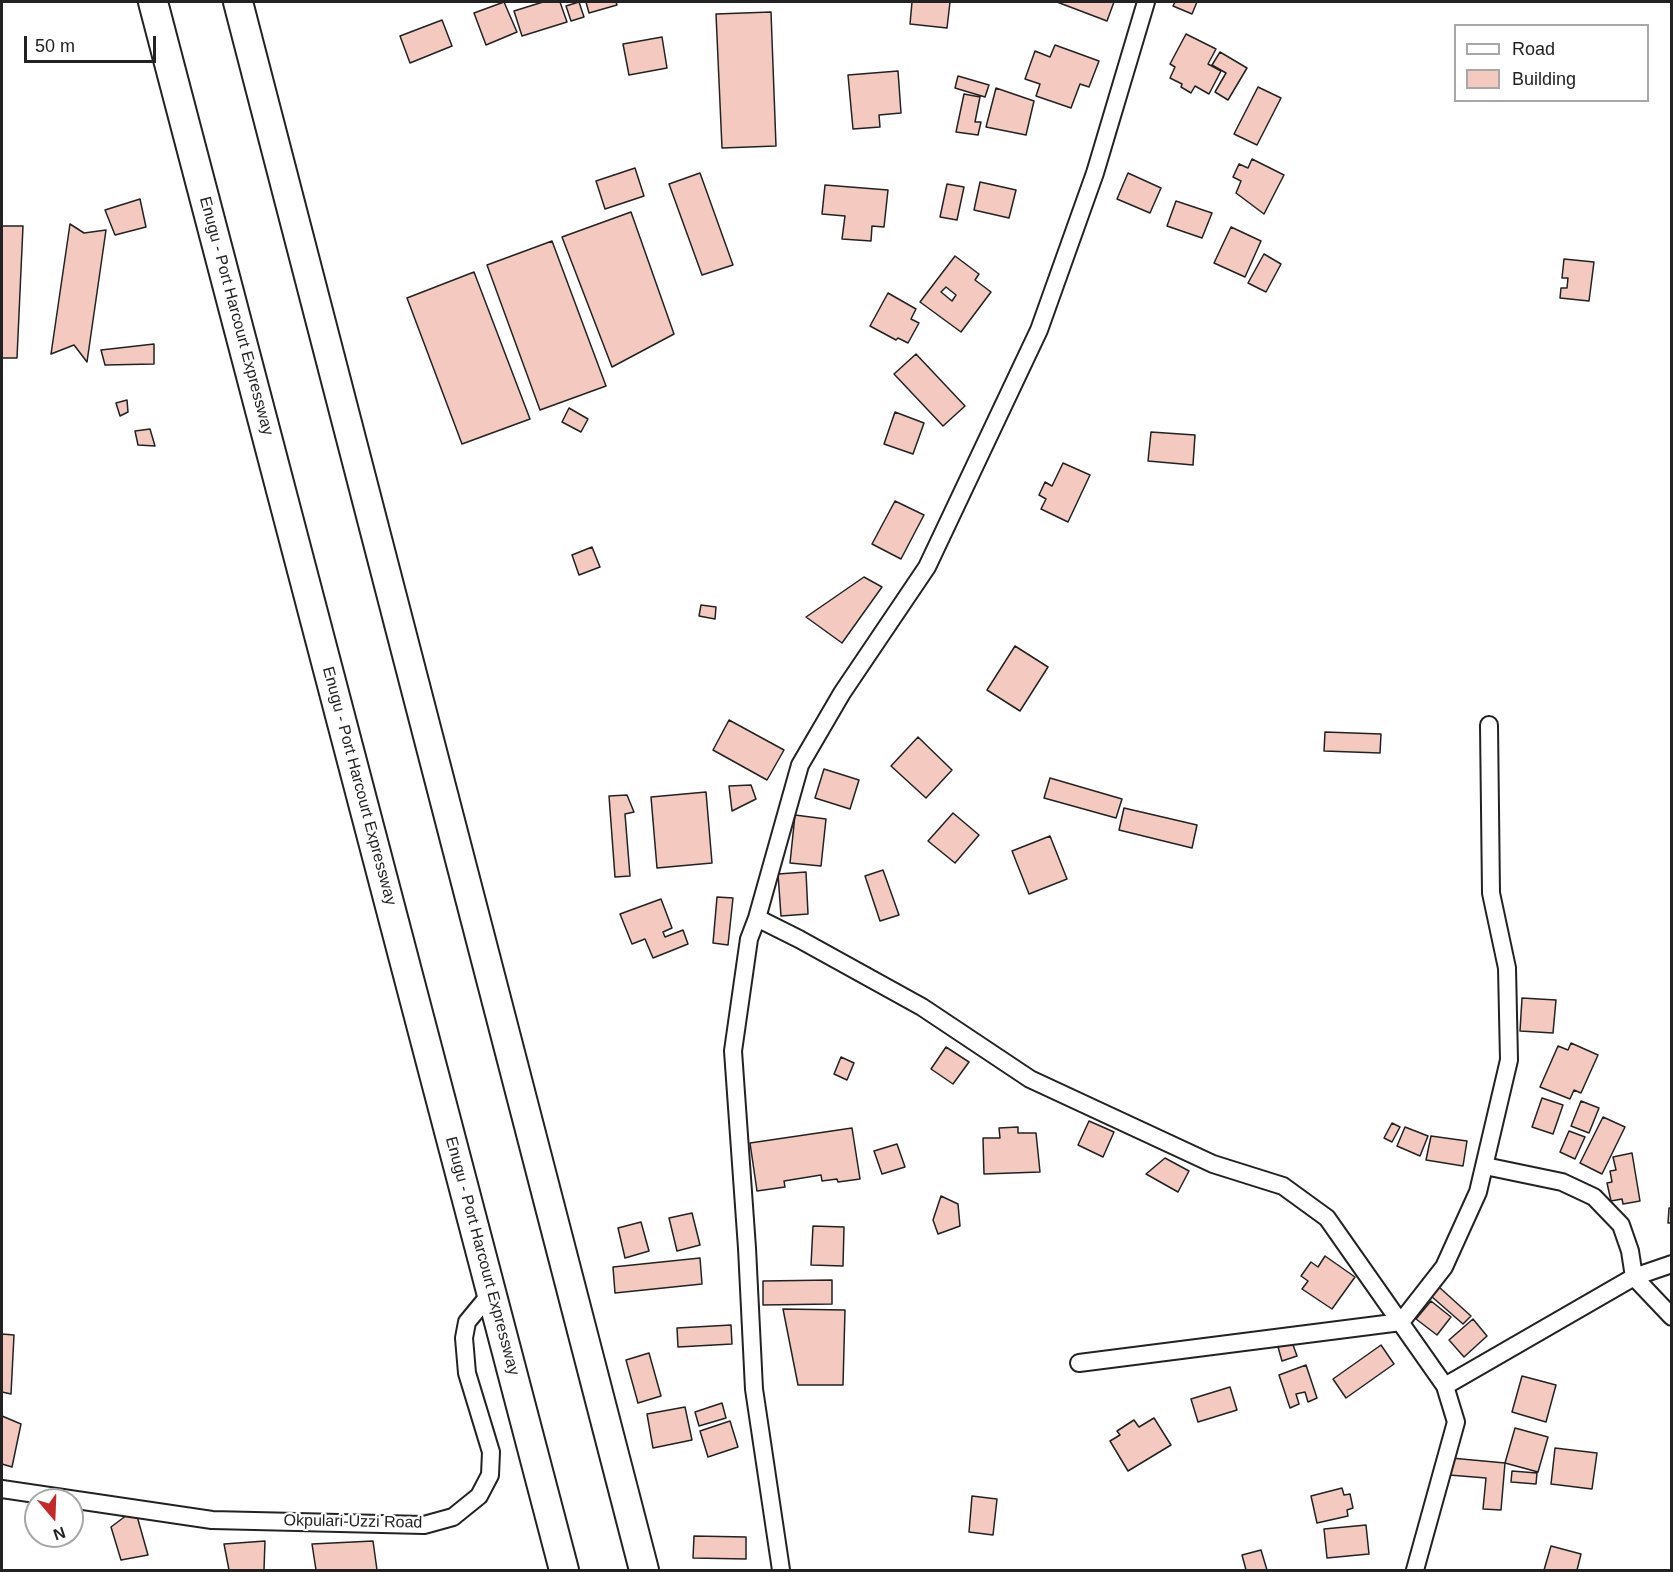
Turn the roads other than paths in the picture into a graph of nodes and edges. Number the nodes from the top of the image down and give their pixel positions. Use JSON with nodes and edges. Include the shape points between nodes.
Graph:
{"nodes":[{"id":1,"x":153,"y":2,"type":"edge"},
{"id":2,"x":238,"y":2,"type":"edge"},
{"id":3,"x":1146,"y":2,"type":"edge"},
{"id":4,"x":1489,"y":725,"type":"dead end"},
{"id":5,"x":757,"y":918,"type":"junction"},
{"id":6,"x":1485,"y":1166,"type":"junction"},
{"id":7,"x":1671,"y":1264,"type":"edge"},
{"id":8,"x":1634,"y":1277,"type":"junction"},
{"id":9,"x":491,"y":1293,"type":"junction"},
{"id":10,"x":1671,"y":1317,"type":"edge"},
{"id":11,"x":1401,"y":1322,"type":"junction"},
{"id":12,"x":1079,"y":1363,"type":"dead end"},
{"id":13,"x":1445,"y":1386,"type":"junction"},
{"id":14,"x":2,"y":1489,"type":"edge"},
{"id":15,"x":564,"y":1570,"type":"edge"},
{"id":16,"x":644,"y":1570,"type":"edge"},
{"id":17,"x":781,"y":1570,"type":"edge"},
{"id":18,"x":1415,"y":1570,"type":"edge"}],
"edges":[{"from":1,"to":9,"type":"highway","name":"Enugu - Port Harcourt Expressway"},
{"from":2,"to":16,"type":"highway"},
{"from":3,"to":5,"type":"street","via":[[1095,173],[1039,330],[927,567],[842,693],[800,765]]},
{"from":4,"to":6,"type":"street","via":[[1491,893],[1507,968],[1509,1060]]},
{"from":5,"to":11,"type":"street","via":[[922,1006],[1030,1079],[1213,1164],[1283,1186],[1327,1218]]},
{"from":5,"to":17,"type":"street","via":[[749,939],[733,1051],[754,1389]]},
{"from":6,"to":8,"type":"street","via":[[1562,1182],[1594,1197],[1621,1225]]},
{"from":6,"to":11,"type":"street","via":[[1478,1192],[1444,1267]]},
{"from":7,"to":8,"type":"street"},
{"from":8,"to":10,"type":"street"},
{"from":8,"to":13,"type":"street"},
{"from":9,"to":14,"type":"street","name":"Okpulari-Uzzi Road","via":[[467,1322],[464,1338],[467,1373],[491,1452],[490,1475],[479,1496],[453,1517],[424,1525],[212,1520]]},
{"from":9,"to":15,"type":"highway","name":"Enugu - Port Harcourt Expressway"},
{"from":11,"to":12,"type":"street"},
{"from":11,"to":13,"type":"street"},
{"from":13,"to":18,"type":"street","via":[[1456,1422]]}]}
